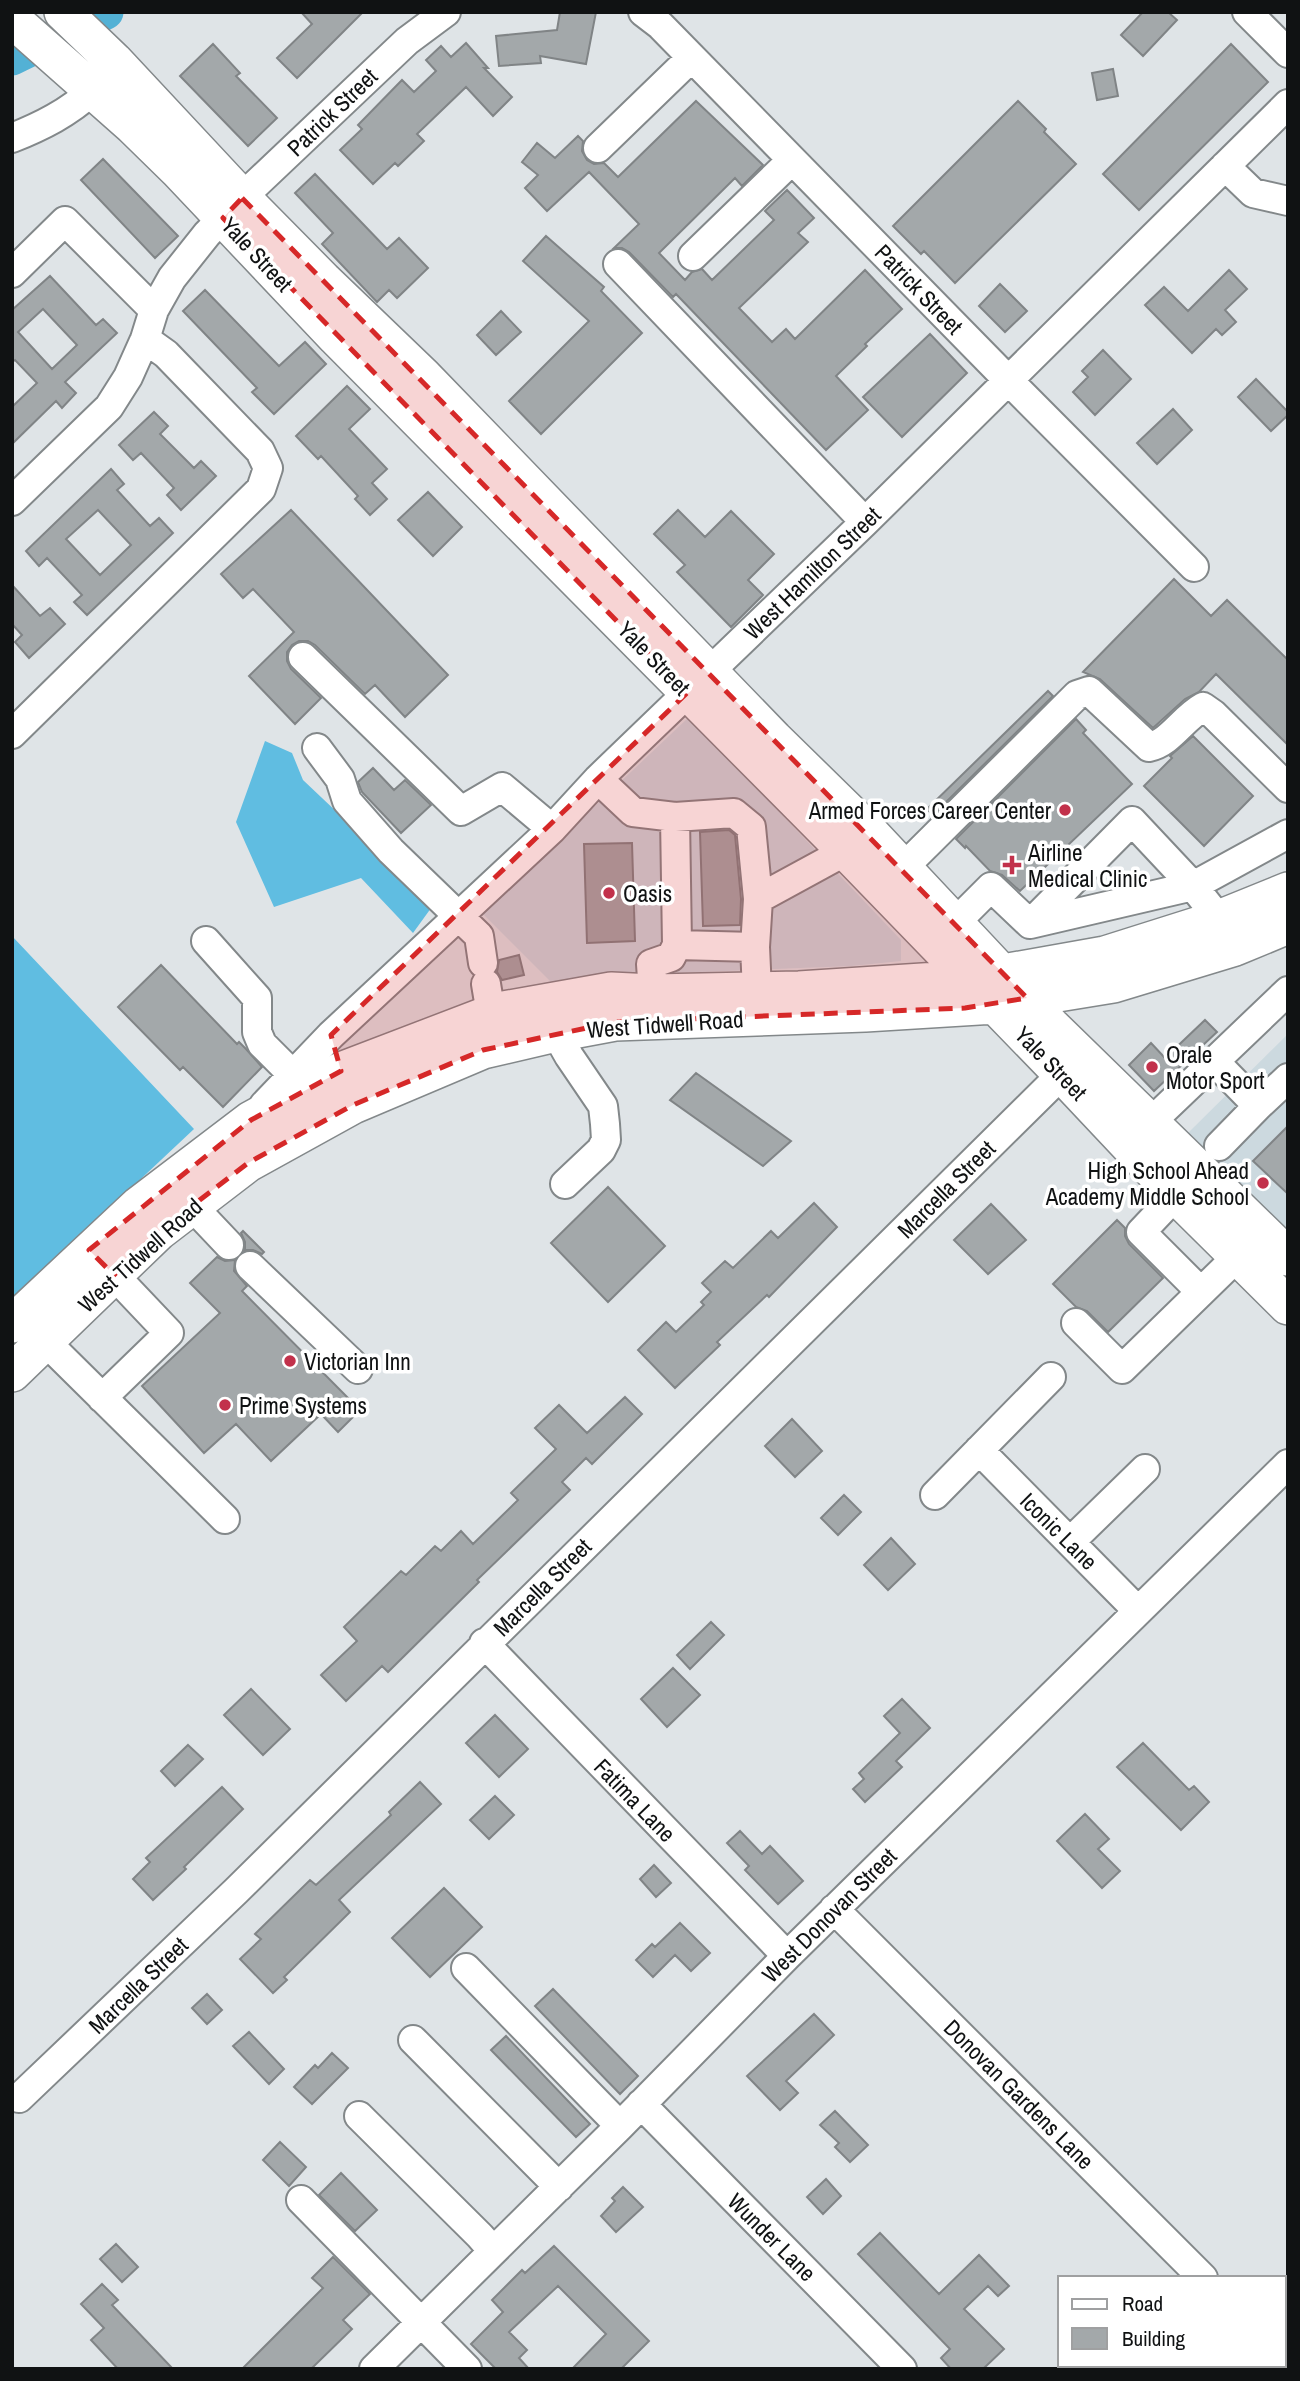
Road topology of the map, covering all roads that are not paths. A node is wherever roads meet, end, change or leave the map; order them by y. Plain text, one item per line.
1 (63, 12) edge
2 (446, 12) edge
3 (643, 12) edge
4 (1247, 12) edge
5 (18, 24) edge
6 (1288, 53) edge
7 (691, 58) junction
8 (92, 91) junction
9 (1288, 104) edge
10 (12, 138) edge
11 (598, 148) dead end
12 (792, 160) junction
13 (1225, 166) junction
14 (1288, 201) edge
15 (233, 208) junction
16 (693, 256) dead end
17 (618, 264) dead end
18 (12, 273) edge
19 (154, 310) junction
20 (145, 339) junction
21 (1008, 380) junction
22 (12, 501) edge
23 (865, 522) junction
24 (1194, 567) dead end
25 (303, 657) dead end
26 (698, 683) junction
27 (12, 734) edge
28 (317, 748) dead end
29 (598, 779) junction
30 (1288, 788) edge
31 (675, 817) junction
32 (552, 829) junction
33 (1288, 834) edge
34 (856, 841) junction
35 (903, 868) junction
36 (1194, 886) junction
37 (1288, 891) edge
38 (758, 900) junction
39 (459, 915) junction
40 (1219, 919) junction
41 (955, 923) junction
42 (1030, 924) junction
43 (1288, 925) edge
44 (206, 941) dead end
45 (677, 945) junction
46 (755, 947) junction
47 (487, 987) junction
48 (999, 989) junction
49 (757, 991) junction
50 (1288, 991) edge
51 (652, 1007) junction
52 (556, 1033) junction
53 (331, 1035) junction
54 (1214, 1062) junction
55 (341, 1071) junction
56 (1062, 1074) junction
57 (293, 1075) junction
58 (1288, 1078) edge
59 (353, 1105) junction
60 (1258, 1106) junction
61 (251, 1119) junction
62 (1151, 1122) junction
63 (1219, 1146) dead end
64 (565, 1184) dead end
65 (1176, 1195) junction
66 (193, 1207) junction
67 (229, 1245) dead end
68 (1238, 1256) junction
69 (1288, 1257) edge
70 (101, 1263) junction
71 (250, 1266) dead end
72 (1201, 1292) junction
73 (1288, 1306) edge
74 (1076, 1322) dead end
75 (12, 1324) edge
76 (45, 1341) junction
77 (358, 1368) dead end
78 (12, 1373) edge
79 (1051, 1377) dead end
80 (102, 1398) junction
81 (979, 1450) junction
82 (1288, 1464) edge
83 (1145, 1469) dead end
84 (935, 1495) dead end
85 (225, 1519) dead end
86 (1070, 1542) junction
87 (1138, 1611) junction
88 (484, 1643) junction
89 (834, 1909) junction
90 (787, 1956) junction
91 (466, 1968) dead end
92 (413, 2040) dead end
93 (19, 2098) dead end
94 (641, 2104) junction
95 (359, 2116) dead end
96 (620, 2126) junction
97 (559, 2187) junction
98 (301, 2200) dead end
99 (493, 2251) junction
100 (1201, 2276) edge
101 (421, 2321) junction
102 (374, 2369) edge
103 (467, 2369) edge
104 (902, 2369) edge

1 - 15 main road, Yale Street
2 - 15 street, Patrick Street
3 - 7 street, Patrick Street
4 - 6 street
5 - 8 main road, Yale Street
7 - 11 street
7 - 12 street, Patrick Street
8 - 10 street
8 - 15 main road, Yale Street
9 - 13 street, West Hamilton Street
12 - 16 street
12 - 21 street, Patrick Street
13 - 14 street
13 - 21 street, West Hamilton Street
15 - 19 street, Patrick Street
15 - 26 main road, Yale Street
17 - 23 street
18 - 19 street
19 - 20 street, Patrick Street
20 - 22 street, Patrick Street
20 - 27 street
21 - 23 street, West Hamilton Street
21 - 24 street, Patrick Street
23 - 26 street, West Hamilton Street
25 - 32 street
26 - 29 street, West Hamilton Street
26 - 34 main road, Yale Street
28 - 39 street
29 - 31 street
29 - 32 street, West Hamilton Street
30 - 35 street
31 - 38 street
31 - 45 street
32 - 39 street, West Hamilton Street
33 - 36 street
34 - 35 main road, Yale Street
34 - 38 street
34 - 48 main road, Yale Street
35 - 41 main road, Yale Street
36 - 40 street
36 - 42 street
36 - 42 street
37 - 40 main road, West Tidwell Road
38 - 46 street
39 - 47 street
39 - 53 street, West Hamilton Street
40 - 48 main road, West Tidwell Road
41 - 42 street
41 - 48 main road, Yale Street
43 - 48 main road, West Tidwell Road
44 - 57 street
45 - 46 street
45 - 51 street
46 - 49 street
47 - 51 main road, West Tidwell Road
47 - 55 main road, West Tidwell Road
48 - 49 main road, West Tidwell Road
48 - 51 main road, West Tidwell Road
48 - 56 main road, Yale Street
48 - 62 main road, Yale Street
49 - 51 main road, West Tidwell Road
50 - 54 street
51 - 52 main road, West Tidwell Road
52 - 59 main road, West Tidwell Road
52 - 64 street
53 - 55 street
53 - 57 street, West Hamilton Street
54 - 60 street
54 - 62 street
55 - 59 main road
55 - 61 main road, West Tidwell Road
56 - 65 main road, Yale Street
56 - 88 street, Marcella Street
57 - 61 street, West Hamilton Street
58 - 60 street
59 - 66 main road, West Tidwell Road
60 - 63 street
61 - 70 main road, West Tidwell Road
62 - 69 main road, Yale Street
65 - 68 main road, Yale Street
65 - 72 street
66 - 67 street
66 - 70 main road, West Tidwell Road
68 - 72 street
68 - 73 main road, Yale Street
70 - 75 main road, West Tidwell Road
70 - 76 main road, West Tidwell Road
70 - 80 street
71 - 77 street
72 - 74 street
76 - 78 main road, West Tidwell Road
76 - 80 street
79 - 81 street
80 - 85 street
81 - 84 street
81 - 86 street, Iconic Lane
82 - 87 street, West Donovan Street
83 - 86 street
86 - 87 street, Iconic Lane
87 - 89 street, West Donovan Street
88 - 90 street, Fatima Lane
88 - 93 street, Marcella Street
89 - 90 street, West Donovan Street
89 - 100 street, Donovan Gardens Lane
90 - 94 street, West Donovan Street
91 - 96 street
92 - 97 street
94 - 96 street, West Donovan Street
94 - 104 street, Wunder Lane
95 - 99 street
96 - 97 street, West Donovan Street
97 - 99 street, West Donovan Street
98 - 101 street
99 - 101 street, West Donovan Street
101 - 102 street, West Donovan Street
101 - 103 street

